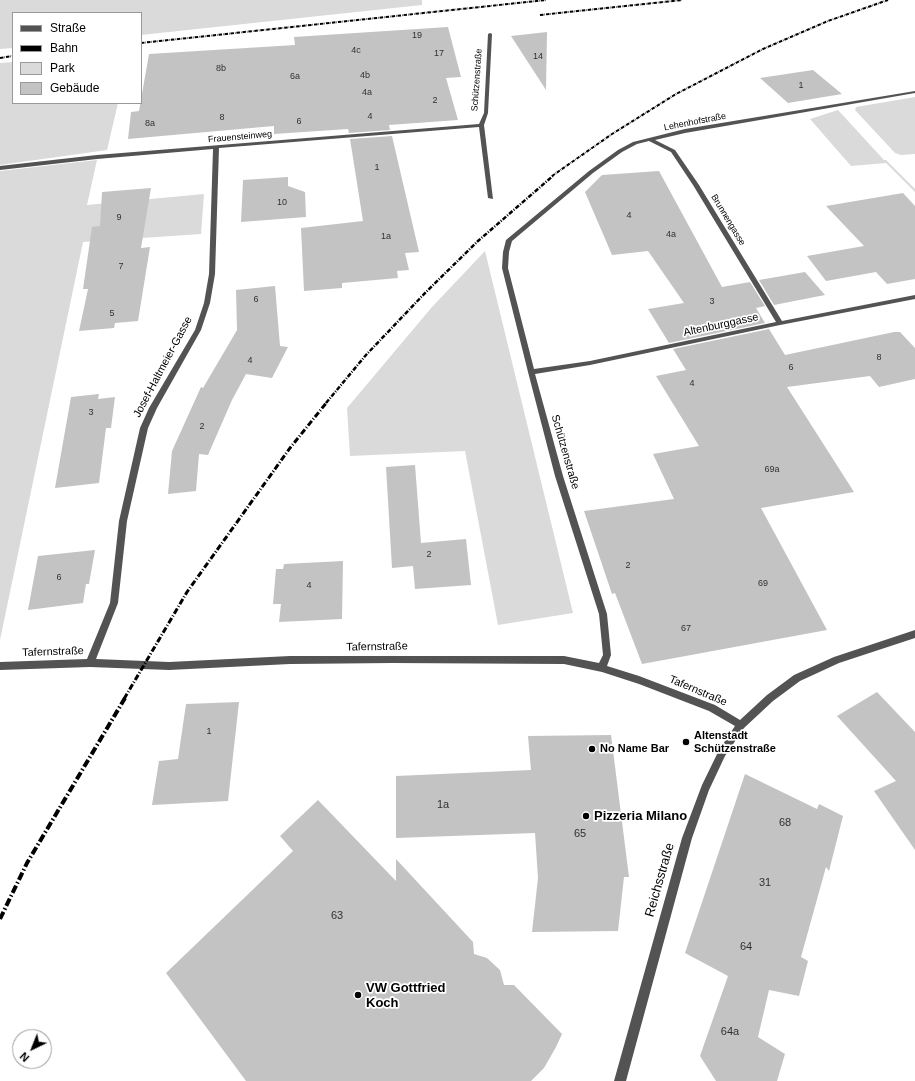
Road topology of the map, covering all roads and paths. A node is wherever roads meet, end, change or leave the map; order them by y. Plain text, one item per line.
1 (490, 34) dead end
2 (915, 92) edge
3 (481, 125) junction
4 (649, 139) junction
5 (216, 147) junction
6 (0, 168) edge
7 (491, 198) dead end
8 (509, 240) joint
9 (915, 297) edge
10 (780, 323) junction
11 (531, 372) junction
12 (915, 634) edge
13 (90, 663) junction
14 (0, 666) edge
15 (602, 668) junction
16 (741, 725) junction
17 (620, 1081) edge

1 - 3 street, Schützenstraße
2 - 4 street, Lehenhofstraße
3 - 5 street, Frauensteinweg
3 - 7 street, Schützenstraße
4 - 8 street, Lehenhofstraße
4 - 10 street, Brunnengasse
5 - 6 street, Frauensteinweg
5 - 13 street, Josef-Haltmeier-Gasse
8 - 11 street, Schützenstraße
9 - 10 street, Altenburggasse
10 - 11 street, Altenburggasse
11 - 15 street, Schützenstraße
12 - 16 street, Reichsstraße
13 - 14 street, Tafernstraße
13 - 15 street, Tafernstraße
15 - 16 street, Tafernstraße
16 - 17 street, Reichsstraße

